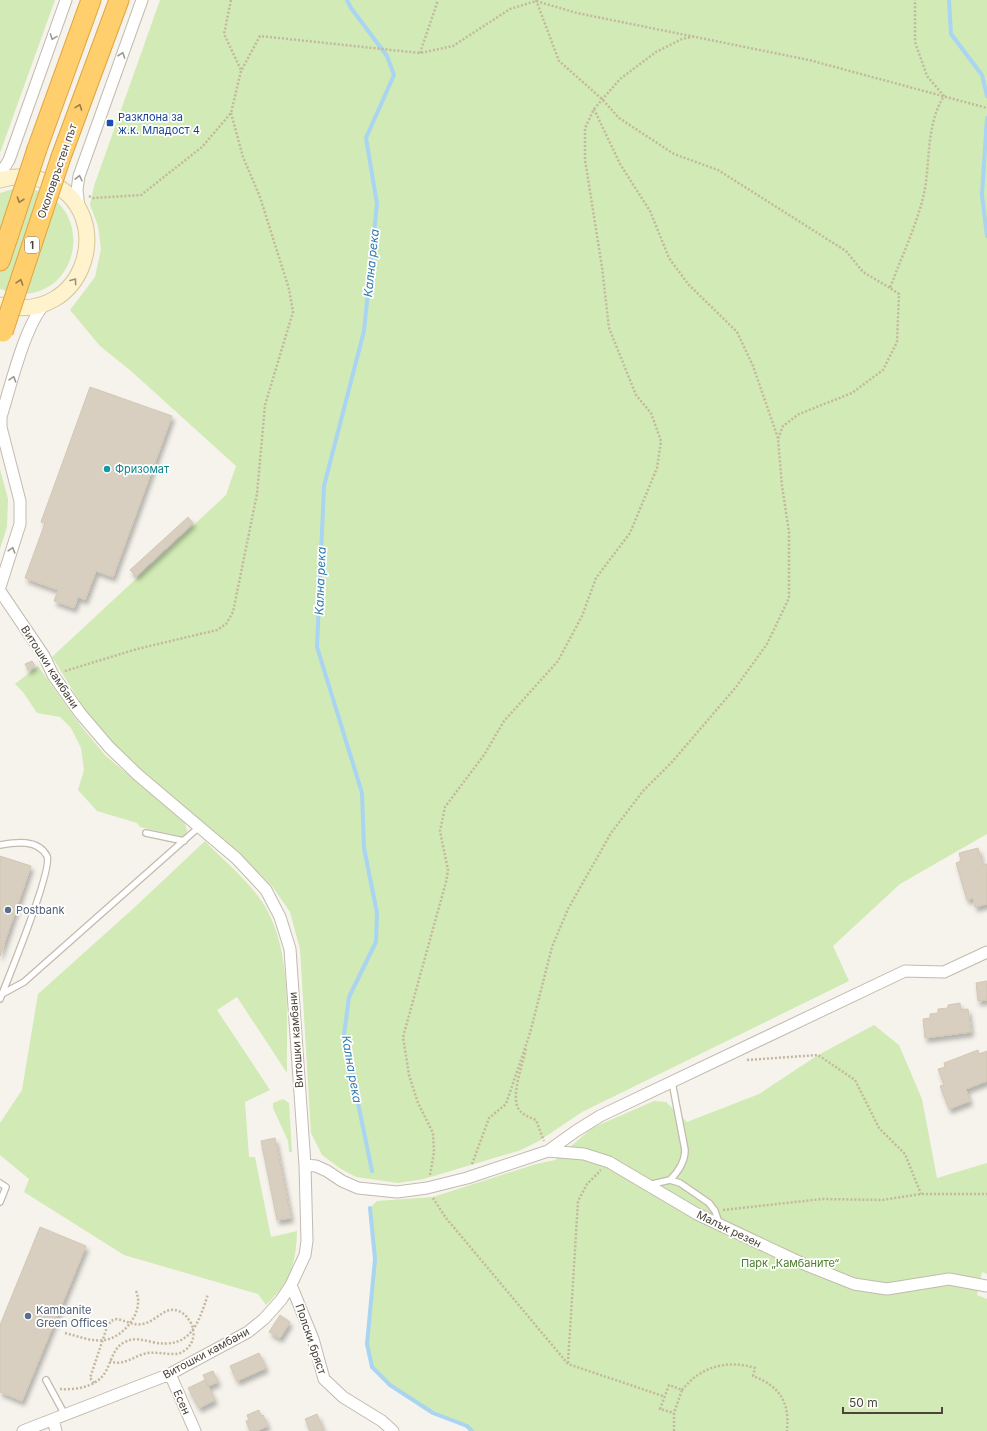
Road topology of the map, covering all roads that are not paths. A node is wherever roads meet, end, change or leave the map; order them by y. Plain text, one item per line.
1 (66, 0) edge
2 (91, 0) edge
3 (119, 0) edge
4 (142, 0) edge
5 (0, 175) edge
6 (0, 180) edge
7 (82, 216) junction
8 (0, 261) edge
9 (44, 304) junction
10 (0, 305) edge
11 (2, 338) edge
12 (1, 418) edge
13 (0, 587) edge
14 (0, 591) edge
15 (199, 827) junction
16 (146, 833) dead end
17 (184, 841) junction
18 (0, 845) edge
19 (987, 952) edge
20 (1, 996) edge
21 (672, 1082) junction
22 (548, 1151) junction
23 (305, 1165) junction
24 (670, 1180) junction
25 (0, 1183) edge
26 (648, 1185) junction
27 (0, 1202) edge
28 (720, 1225) junction
29 (291, 1285) junction
30 (987, 1286) edge
31 (170, 1374) junction
32 (46, 1380) dead end
33 (65, 1416) junction
34 (54, 1426) edge
35 (23, 1431) edge
36 (195, 1431) edge
37 (393, 1431) edge

1 -> 5 street
2 -> 8 highway, 1, bridge
11 -> 3 highway, Околовръстен път / 1, bridge
7 -> 4 street
6 - 7 street
9 -> 7 street
9 - 10 street
12 -> 9 street
13 -> 12 street
14 - 15 street, Витошки камбани
15 - 17 lane
15 - 23 street, Витошки камбани
16 - 17 lane
17 - 20 lane
18 - 20 lane
19 - 21 street
21 - 22 street
21 - 24 lane
22 - 23 street
22 - 26 street, Малък резен
23 - 29 street, Витошки камбани
24 - 26 lane
24 - 28 lane
25 - 27 lane
26 - 28 street, Малък резен
28 - 30 street, Малък резен
29 - 31 street, Витошки камбани
29 - 37 street, Полски бряст
31 - 33 street, Витошки камбани
31 - 36 street, Есен
32 - 33 lane
33 - 34 street, Витошки камбани
34 - 35 street, Витошки камбани

